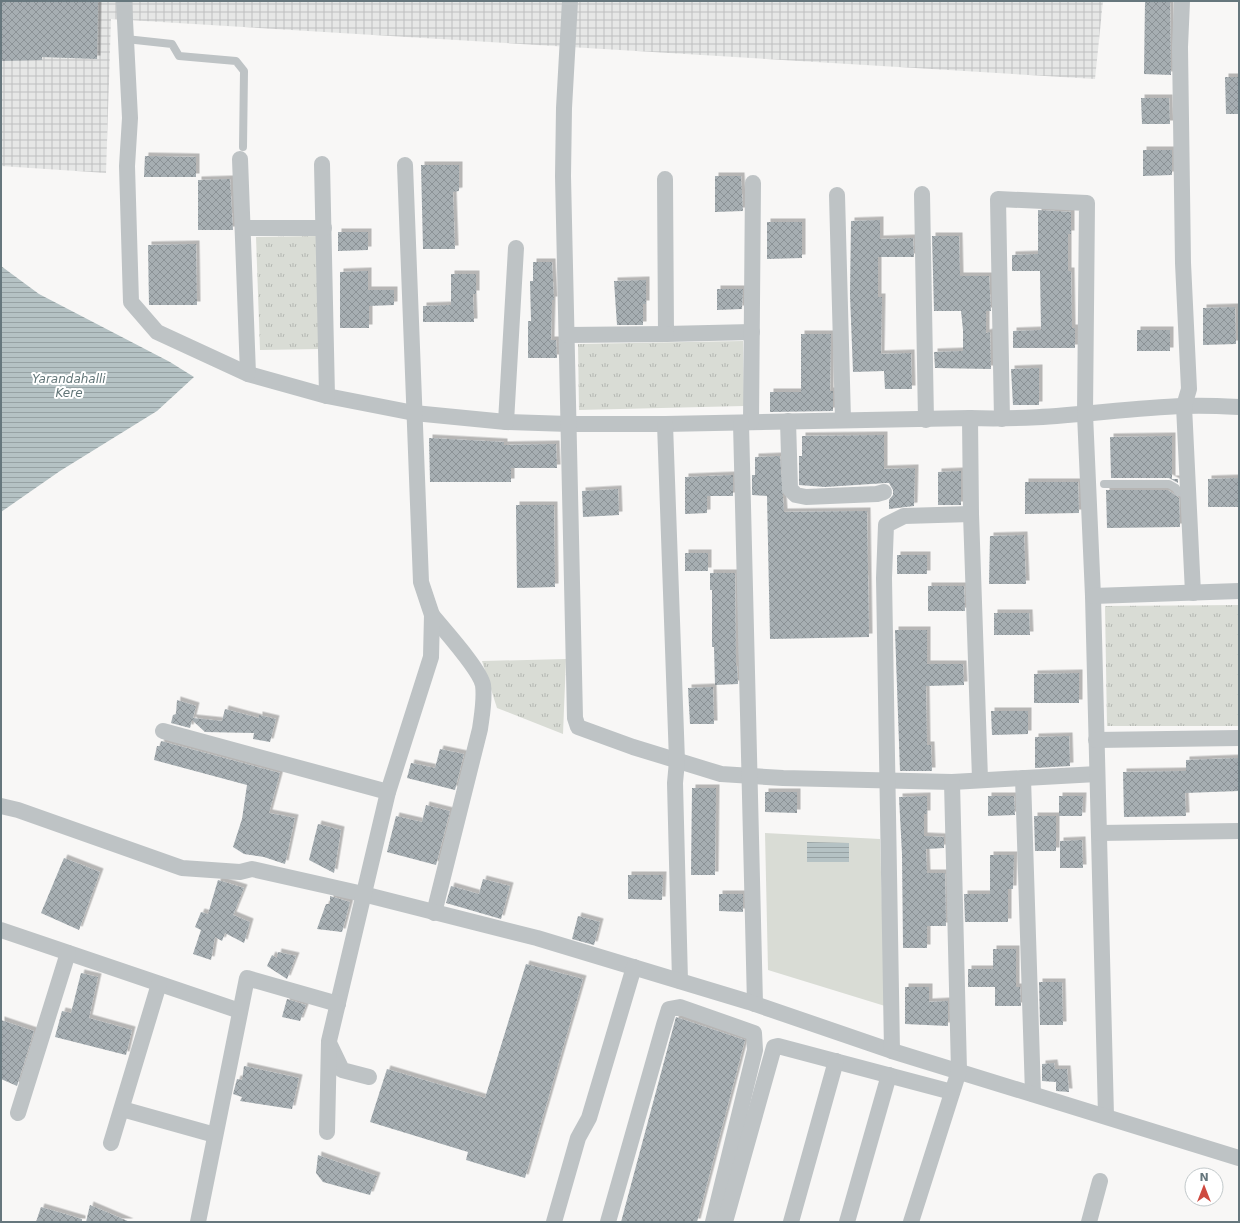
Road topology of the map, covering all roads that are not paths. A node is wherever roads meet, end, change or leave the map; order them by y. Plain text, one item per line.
1 (124, 1) edge
2 (570, 1) edge
3 (1182, 1) edge
4 (126, 39) junction
5 (242, 153) joint
6 (322, 164) dead end
7 (405, 165) dead end
8 (665, 179) dead end
9 (753, 183) dead end
10 (922, 194) dead end
11 (837, 195) dead end
12 (243, 228) junction
13 (324, 228) junction
14 (516, 248) dead end
15 (752, 332) junction
16 (666, 334) junction
17 (567, 336) junction
18 (248, 374) junction
19 (327, 396) junction
20 (1184, 406) junction
21 (1239, 407) edge
22 (414, 413) junction
23 (1085, 414) junction
24 (970, 418) junction
25 (1002, 419) junction
26 (843, 420) junction
27 (926, 420) junction
28 (788, 421) junction
29 (506, 422) junction
30 (746, 422) junction
31 (569, 424) junction
32 (665, 424) junction
33 (1104, 484) dead end
34 (884, 492) dead end
35 (1189, 494) junction
36 (971, 514) junction
37 (1239, 591) edge
38 (1193, 592) junction
39 (1094, 596) junction
40 (432, 615) junction
41 (163, 731) dead end
42 (1239, 738) edge
43 (1096, 740) junction
44 (677, 761) junction
45 (1097, 774) junction
46 (749, 776) junction
47 (1023, 778) junction
48 (980, 779) junction
49 (888, 780) junction
50 (952, 782) junction
51 (388, 792) junction
52 (1, 806) edge
53 (1239, 831) edge
54 (1099, 833) junction
55 (364, 894) junction
56 (434, 912) junction
57 (1, 930) edge
58 (68, 953) junction
59 (634, 967) junction
60 (680, 982) junction
61 (159, 984) junction
62 (701, 987) junction
63 (730, 996) junction
64 (338, 1004) junction
65 (755, 1004) junction
66 (240, 1011) junction
67 (696, 1012) junction
68 (726, 1022) junction
69 (329, 1041) junction
70 (892, 1051) junction
71 (836, 1061) junction
72 (959, 1071) junction
73 (888, 1075) junction
74 (369, 1077) dead end
75 (952, 1092) junction
76 (1033, 1094) junction
77 (122, 1109) junction
78 (18, 1113) dead end
79 (1106, 1116) junction
80 (327, 1132) dead end
81 (215, 1135) junction
82 (111, 1143) dead end
83 (1239, 1158) edge
84 (1100, 1181) dead end
85 (198, 1222) edge
86 (554, 1222) edge
87 (608, 1222) edge
88 (713, 1222) edge
89 (725, 1222) edge
90 (791, 1222) edge
91 (848, 1222) edge
92 (911, 1222) edge
93 (1089, 1222) edge

1 - 4 street
2 - 17 street
3 - 20 street
4 - 5 lane
4 - 18 street
5 - 12 street
6 - 13 street
7 - 22 street
8 - 16 street
9 - 15 street
10 - 27 street
11 - 26 street
12 - 13 street
12 - 18 street
13 - 19 street
14 - 29 street
15 - 16 street
15 - 30 street
16 - 17 street
17 - 31 street
18 - 19 street
19 - 22 street
20 - 21 street
20 - 23 street
20 - 35 street
22 - 29 street
22 - 40 street
23 - 25 street
23 - 25 street
23 - 39 street
24 - 25 street
24 - 27 street
24 - 36 street
26 - 27 street
26 - 28 street
28 - 30 street
28 - 34 street
29 - 31 street
30 - 32 street
30 - 46 street
31 - 32 street
31 - 44 street
32 - 44 street
33 - 35 lane
35 - 38 street
36 - 48 street
36 - 49 street
37 - 38 street
38 - 39 street
39 - 43 street
40 - 51 street
40 - 56 street
41 - 51 street
42 - 43 street
43 - 45 street
44 - 46 street
44 - 60 street
45 - 47 street
45 - 54 street
46 - 49 street
46 - 65 street
47 - 48 street
47 - 76 street
48 - 50 street
49 - 50 street
49 - 70 street
50 - 72 street
51 - 55 street
52 - 55 street
53 - 54 street
54 - 79 street
55 - 56 street
55 - 64 street
56 - 59 street
57 - 58 street
58 - 61 street
58 - 78 street
59 - 60 street
59 - 86 street
60 - 62 street
61 - 66 street
61 - 77 street
62 - 63 street
62 - 67 street
63 - 65 street
63 - 68 street
64 - 66 street
64 - 69 street
65 - 70 street
66 - 81 street
67 - 68 street
67 - 87 street
68 - 88 street
69 - 74 street
69 - 80 street
70 - 72 street
71 - 73 street
71 - 89 street
71 - 90 street
72 - 75 street
72 - 76 street
73 - 75 street
73 - 91 street
75 - 92 street
76 - 79 street
77 - 81 street
77 - 82 street
79 - 83 street
81 - 85 street
84 - 93 street

